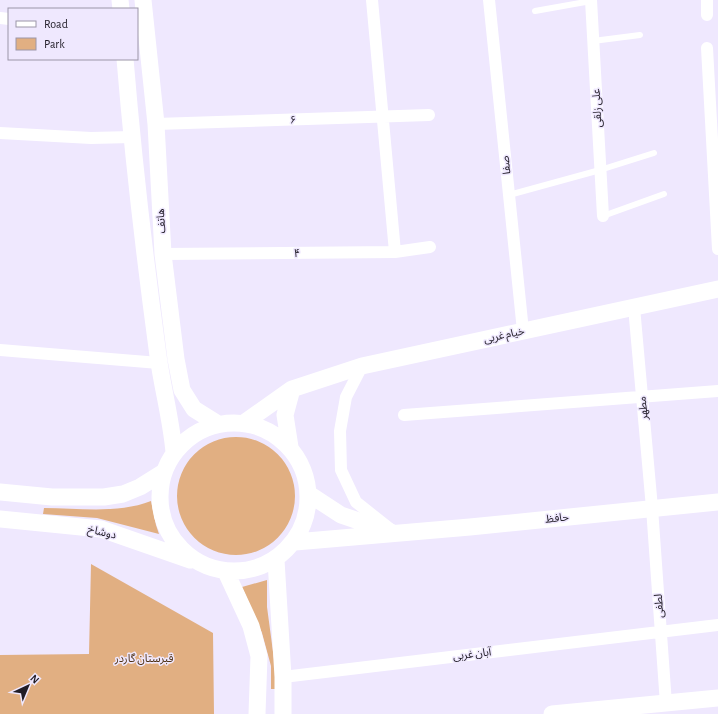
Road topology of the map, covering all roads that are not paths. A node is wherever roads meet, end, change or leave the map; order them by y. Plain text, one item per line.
1 (143, 0) edge
2 (372, 0) edge
3 (489, 0) edge
4 (707, 0) edge
5 (591, 1) edge
6 (535, 11) dead end
7 (707, 15) dead end
8 (640, 34) dead end
9 (593, 41) junction
10 (707, 48) dead end
11 (125, 60) edge
12 (429, 115) dead end
13 (383, 117) junction
14 (156, 124) junction
15 (0, 133) edge
16 (132, 136) junction
17 (654, 153) dead end
18 (600, 170) junction
19 (664, 194) dead end
20 (509, 195) junction
21 (603, 216) joint
22 (430, 247) dead end
23 (718, 250) edge
24 (395, 252) junction
25 (163, 254) junction
26 (144, 256) junction
27 (718, 289) edge
28 (634, 307) junction
29 (524, 331) junction
30 (0, 350) edge
31 (159, 363) junction
32 (362, 366) junction
33 (182, 390) junction
34 (292, 390) junction
35 (718, 391) edge
36 (164, 394) junction
37 (642, 397) junction
38 (404, 415) dead end
39 (244, 423) junction
40 (218, 424) junction
41 (290, 446) junction
42 (174, 452) junction
43 (164, 472) junction
44 (0, 492) edge
45 (309, 494) junction
46 (718, 502) edge
47 (652, 508) junction
48 (0, 519) edge
49 (397, 534) junction
50 (295, 542) junction
51 (276, 560) junction
52 (201, 564) junction
53 (226, 572) junction
54 (718, 625) edge
55 (660, 630) junction
56 (283, 677) junction
57 (718, 698) edge
58 (666, 704) junction
59 (257, 714) edge
60 (283, 714) edge
61 (552, 714) edge

1 - 14 street, هاتف
2 - 13 street
3 - 20 street, صفا
4 - 7 street
5 - 6 lane
5 - 9 street, علی زلقی
8 - 9 lane
9 - 18 street, علی زلقی
10 - 23 street
11 - 16 street, هاتف
12 - 13 street, ۶
13 - 14 street, ۶
13 - 24 street
14 - 25 street, هاتف
15 - 16 street
16 - 26 street, هاتف
17 - 18 lane
18 - 20 lane
18 - 21 street, علی زلقی
19 - 21 lane
20 - 29 street, صفا
22 - 24 street, ۴
24 - 25 street, ۴
25 - 26 street
25 - 33 street, هاتف
26 - 31 street, هاتف
27 - 28 street, خیام غربی
28 - 29 street, خیام غربی
28 - 37 street, مطهر
29 - 32 street, خیام غربی
30 - 31 street
31 - 36 street, هاتف
32 - 34 street, خیام غربی
32 - 49 street
33 - 36 street
33 - 40 street, هاتف
34 - 39 street, خیام غربی
34 - 41 street
35 - 37 street
36 - 42 street, هاتف
37 - 38 street
37 - 47 street, مطهر
39 - 40 street
39 - 41 street
40 - 42 street
41 - 45 street
42 - 43 street
43 - 44 street
43 - 52 street
45 - 49 street
45 - 50 street
46 - 47 street, حافظ
47 - 49 street, حافظ
47 - 55 street, لطفی
48 - 52 street, دوشاخ
49 - 50 street, حافظ
50 - 51 street
51 - 53 street
51 - 56 street
52 - 53 street, دوشاخ
53 - 59 street
54 - 55 street, آبان غربی
55 - 56 street, آبان غربی
55 - 58 street, لطفی
56 - 60 street
57 - 58 street
58 - 61 street

